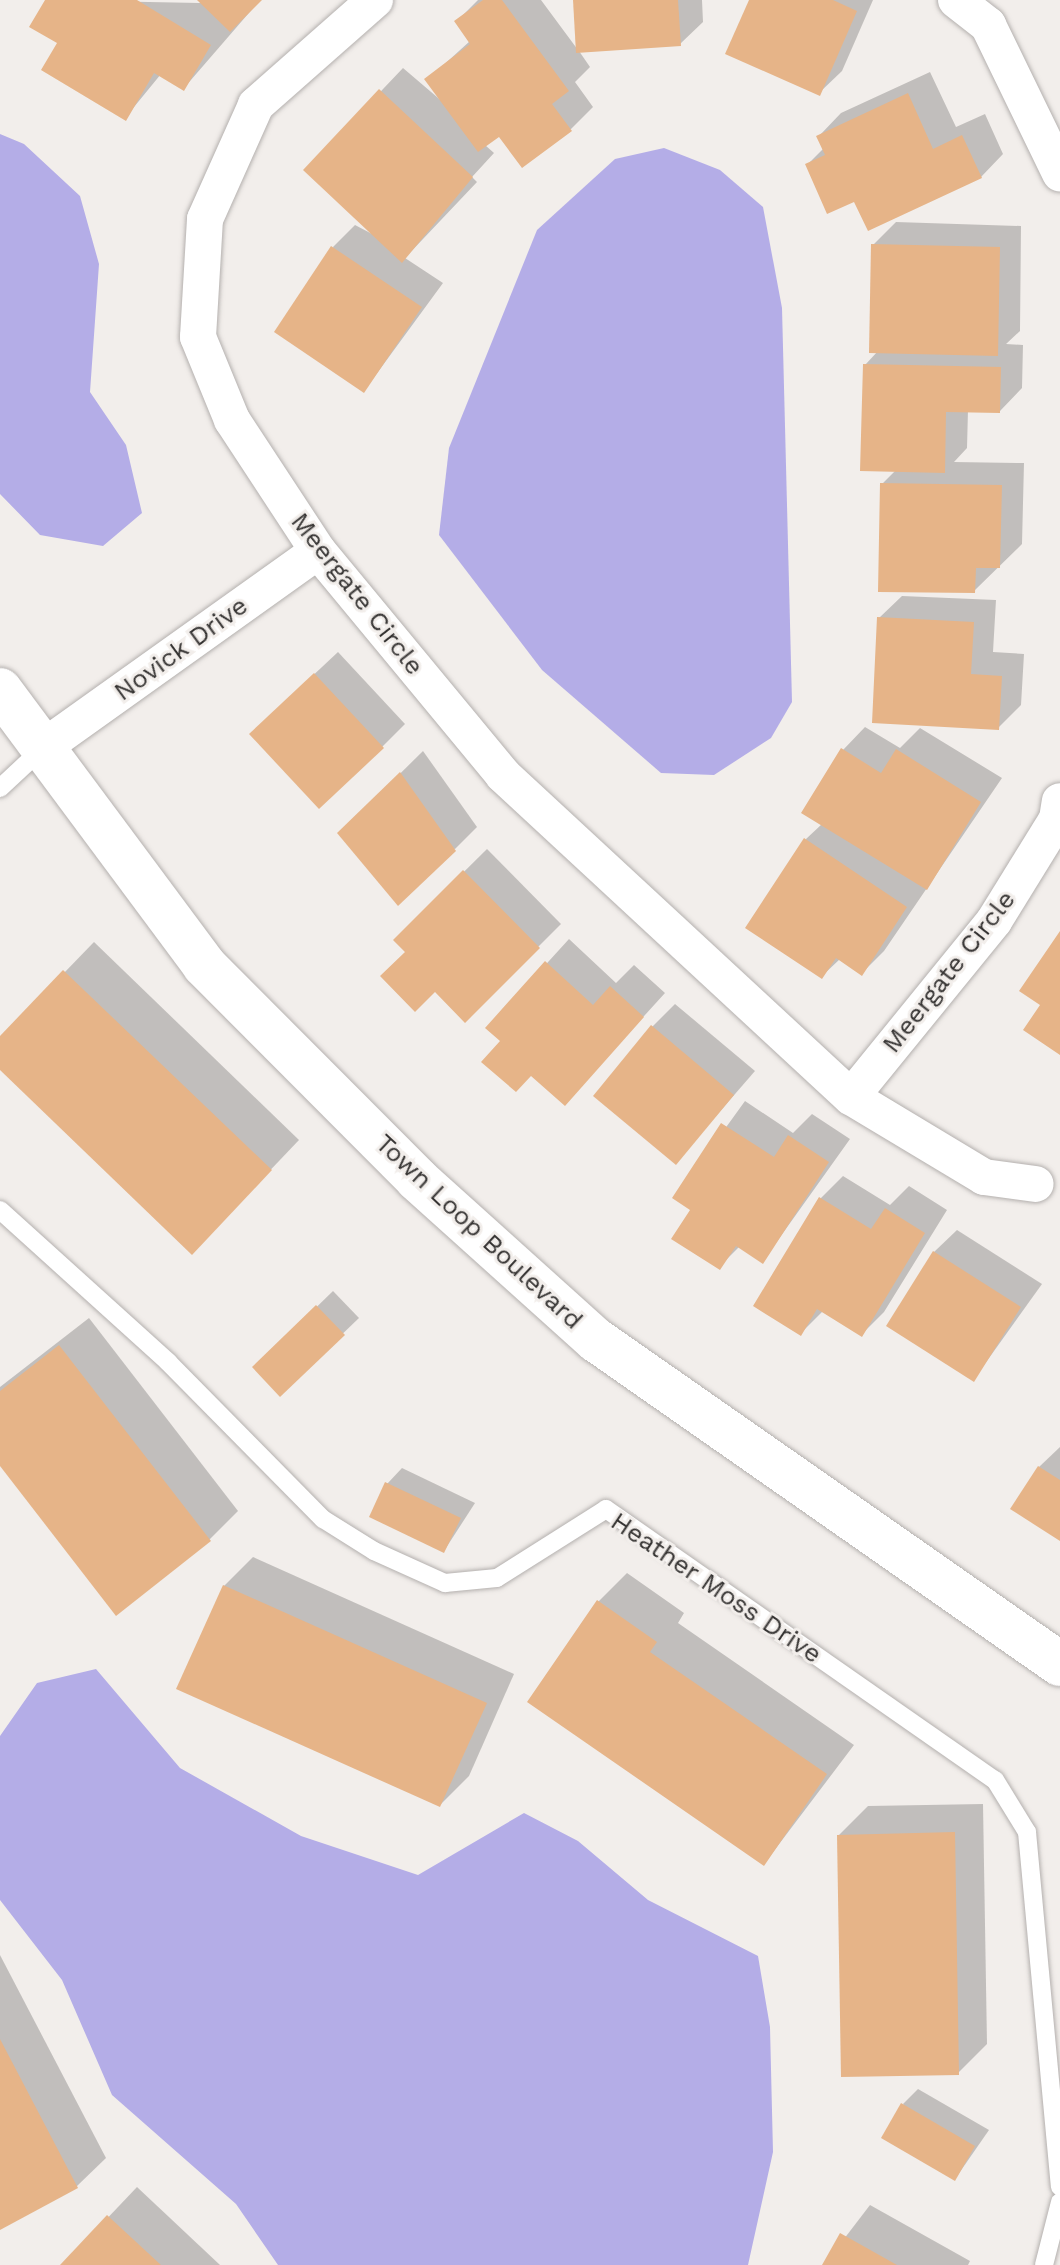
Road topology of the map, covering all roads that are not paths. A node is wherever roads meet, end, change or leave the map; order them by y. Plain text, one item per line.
1 (375, 0) edge
2 (956, 0) edge
3 (1060, 173) edge
4 (318, 551) junction
5 (0, 690) edge
6 (45, 746) junction
7 (0, 788) edge
8 (1060, 801) edge
9 (851, 1097) junction
10 (1036, 1184) dead end
11 (0, 1210) edge
12 (1060, 1664) edge
13 (1060, 2186) edge
14 (1060, 2202) edge
15 (1044, 2265) edge

1 - 4 street, Meergate Circle
2 - 3 street
4 - 6 street, Novick Drive
4 - 9 street, Meergate Circle
5 - 6 street, Town Loop Boulevard
6 - 7 lane
6 - 12 street, Town Loop Boulevard
8 - 9 street, Meergate Circle
9 - 10 street, Meergate Circle
11 - 13 lane, Heather Moss Drive
14 - 15 lane

